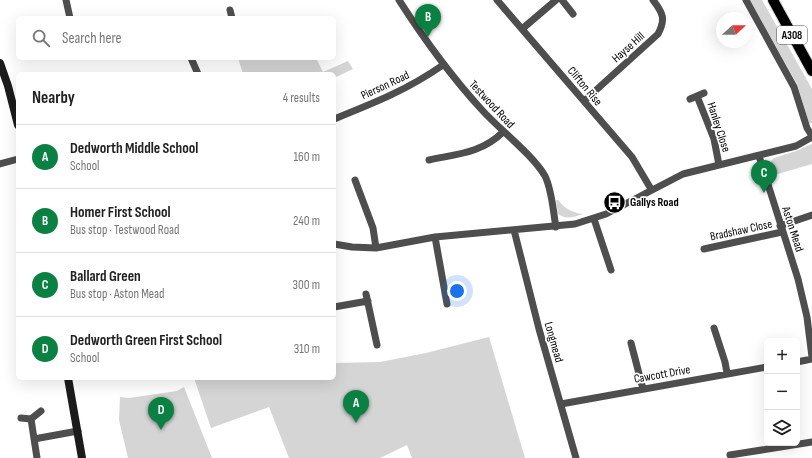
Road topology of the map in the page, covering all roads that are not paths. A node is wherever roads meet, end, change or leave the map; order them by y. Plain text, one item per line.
1 (66, 0) edge
2 (398, 0) edge
3 (497, 0) edge
4 (556, 0) edge
5 (562, 0) edge
6 (653, 0) edge
7 (746, 0) edge
8 (773, 0) edge
9 (230, 10) dead end
10 (573, 14) dead end
11 (70, 16) edge
12 (232, 16) edge
13 (522, 29) junction
14 (192, 60) edge
15 (0, 63) edge
16 (443, 65) junction
17 (812, 71) edge
18 (197, 72) edge
19 (690, 99) dead end
20 (584, 101) junction
21 (16, 117) edge
22 (336, 118) edge
23 (503, 132) junction
24 (812, 137) edge
25 (759, 156) junction
26 (16, 160) edge
27 (430, 160) dead end
28 (0, 164) edge
29 (719, 165) junction
30 (355, 180) dead end
31 (651, 189) junction
32 (812, 215) edge
33 (594, 219) junction
34 (556, 227) junction
35 (781, 229) junction
36 (514, 230) junction
37 (435, 237) junction
38 (336, 244) edge
39 (376, 248) junction
40 (704, 249) dead end
41 (611, 270) dead end
42 (366, 294) dead end
43 (368, 302) junction
44 (447, 304) dead end
45 (336, 307) edge
46 (714, 328) dead end
47 (631, 343) dead end
48 (377, 345) dead end
49 (812, 358) edge
50 (800, 361) edge
51 (764, 367) edge
52 (726, 373) junction
53 (68, 380) edge
54 (644, 389) junction
55 (561, 404) junction
56 (41, 411) dead end
57 (21, 418) dead end
58 (31, 419) junction
59 (78, 431) junction
60 (34, 439) junction
61 (812, 442) edge
62 (730, 455) edge
63 (37, 458) edge
64 (82, 458) edge
65 (576, 458) edge

1 - 11 street
2 - 16 street, Testwood Road
3 - 13 street, Clifton Rise
4 - 13 street
5 - 10 street
6 - 20 street, Hayse Hill
7 - 24 street
8 - 17 main road, A308
9 - 12 street
13 - 20 street, Clifton Rise
14 - 18 street
15 - 21 main road
16 - 22 street, Pierson Road
16 - 23 street, Testwood Road
19 - 29 street, Hanley Close
20 - 31 street, Clifton Rise
23 - 27 street
23 - 34 street, Testwood Road
24 - 25 street
25 - 29 street
25 - 35 street, Aston Mead
26 - 28 street
29 - 31 street
30 - 39 street
31 - 33 street
32 - 35 street, Bradshaw Close
33 - 34 street
33 - 41 street
34 - 36 street
35 - 40 street, Bradshaw Close
35 - 49 street, Aston Mead
36 - 37 street
36 - 55 street, Longmead
37 - 39 street
37 - 44 street
38 - 39 street
42 - 43 street
43 - 45 street
43 - 48 street
46 - 52 street
47 - 54 street
49 - 50 street
51 - 52 street, Cawcott Drive
52 - 54 street, Cawcott Drive
53 - 59 main road
54 - 55 street, Cawcott Drive
55 - 65 street, Longmead
56 - 58 street
57 - 58 street
58 - 60 street
59 - 60 street
59 - 64 main road
60 - 63 street
61 - 62 street

